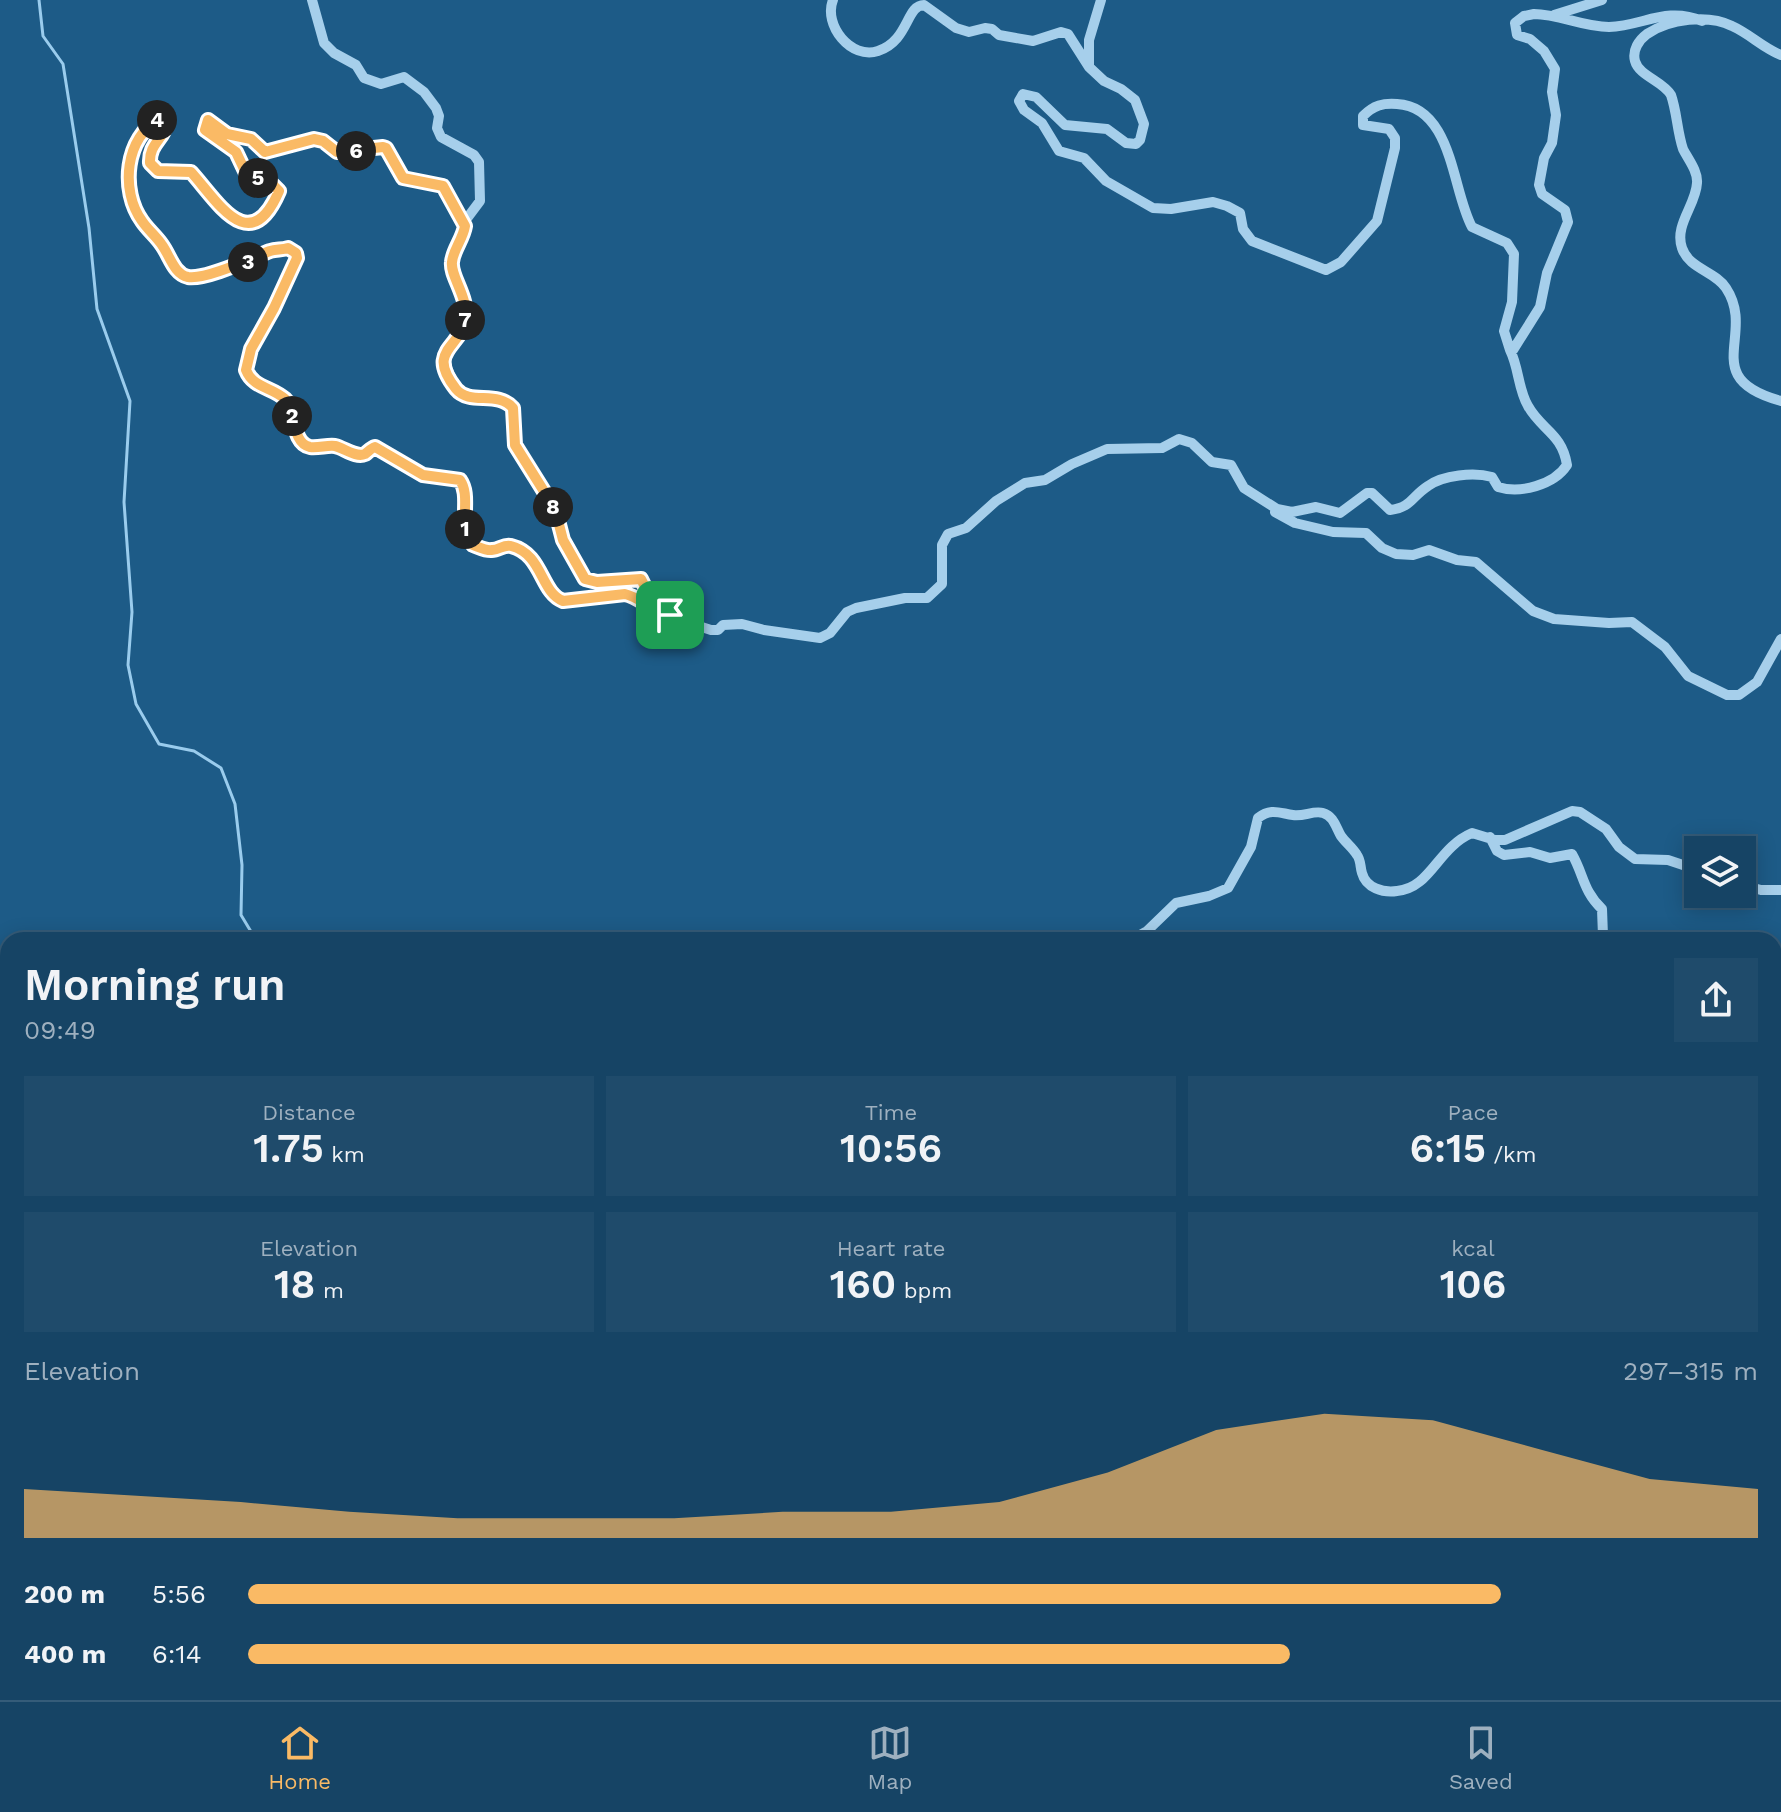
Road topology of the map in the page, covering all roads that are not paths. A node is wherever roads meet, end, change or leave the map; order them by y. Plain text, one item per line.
1 (312, 0) edge
2 (833, 0) edge
3 (1101, 0) edge
4 (1602, 0) edge
5 (1553, 15) junction
6 (1702, 21) junction
7 (1781, 55) edge
8 (1089, 67) junction
9 (465, 226) junction
10 (1510, 350) junction
11 (1781, 401) edge
12 (1269, 504) junction
13 (670, 615) junction
14 (1781, 639) edge
15 (1490, 837) junction
16 (1684, 865) edge
17 (1756, 889) edge
18 (1781, 890) edge
19 (1145, 932) edge
20 (1603, 932) edge

1 - 9 street
2 - 8 street
3 - 8 street
4 - 5 street
5 - 6 street
5 - 10 street
6 - 7 street
6 - 11 street
8 - 10 street
9 - 13 street
9 - 13 street
10 - 12 street
12 - 13 street
12 - 14 street
15 - 16 street
15 - 19 street
15 - 20 street
17 - 18 street

